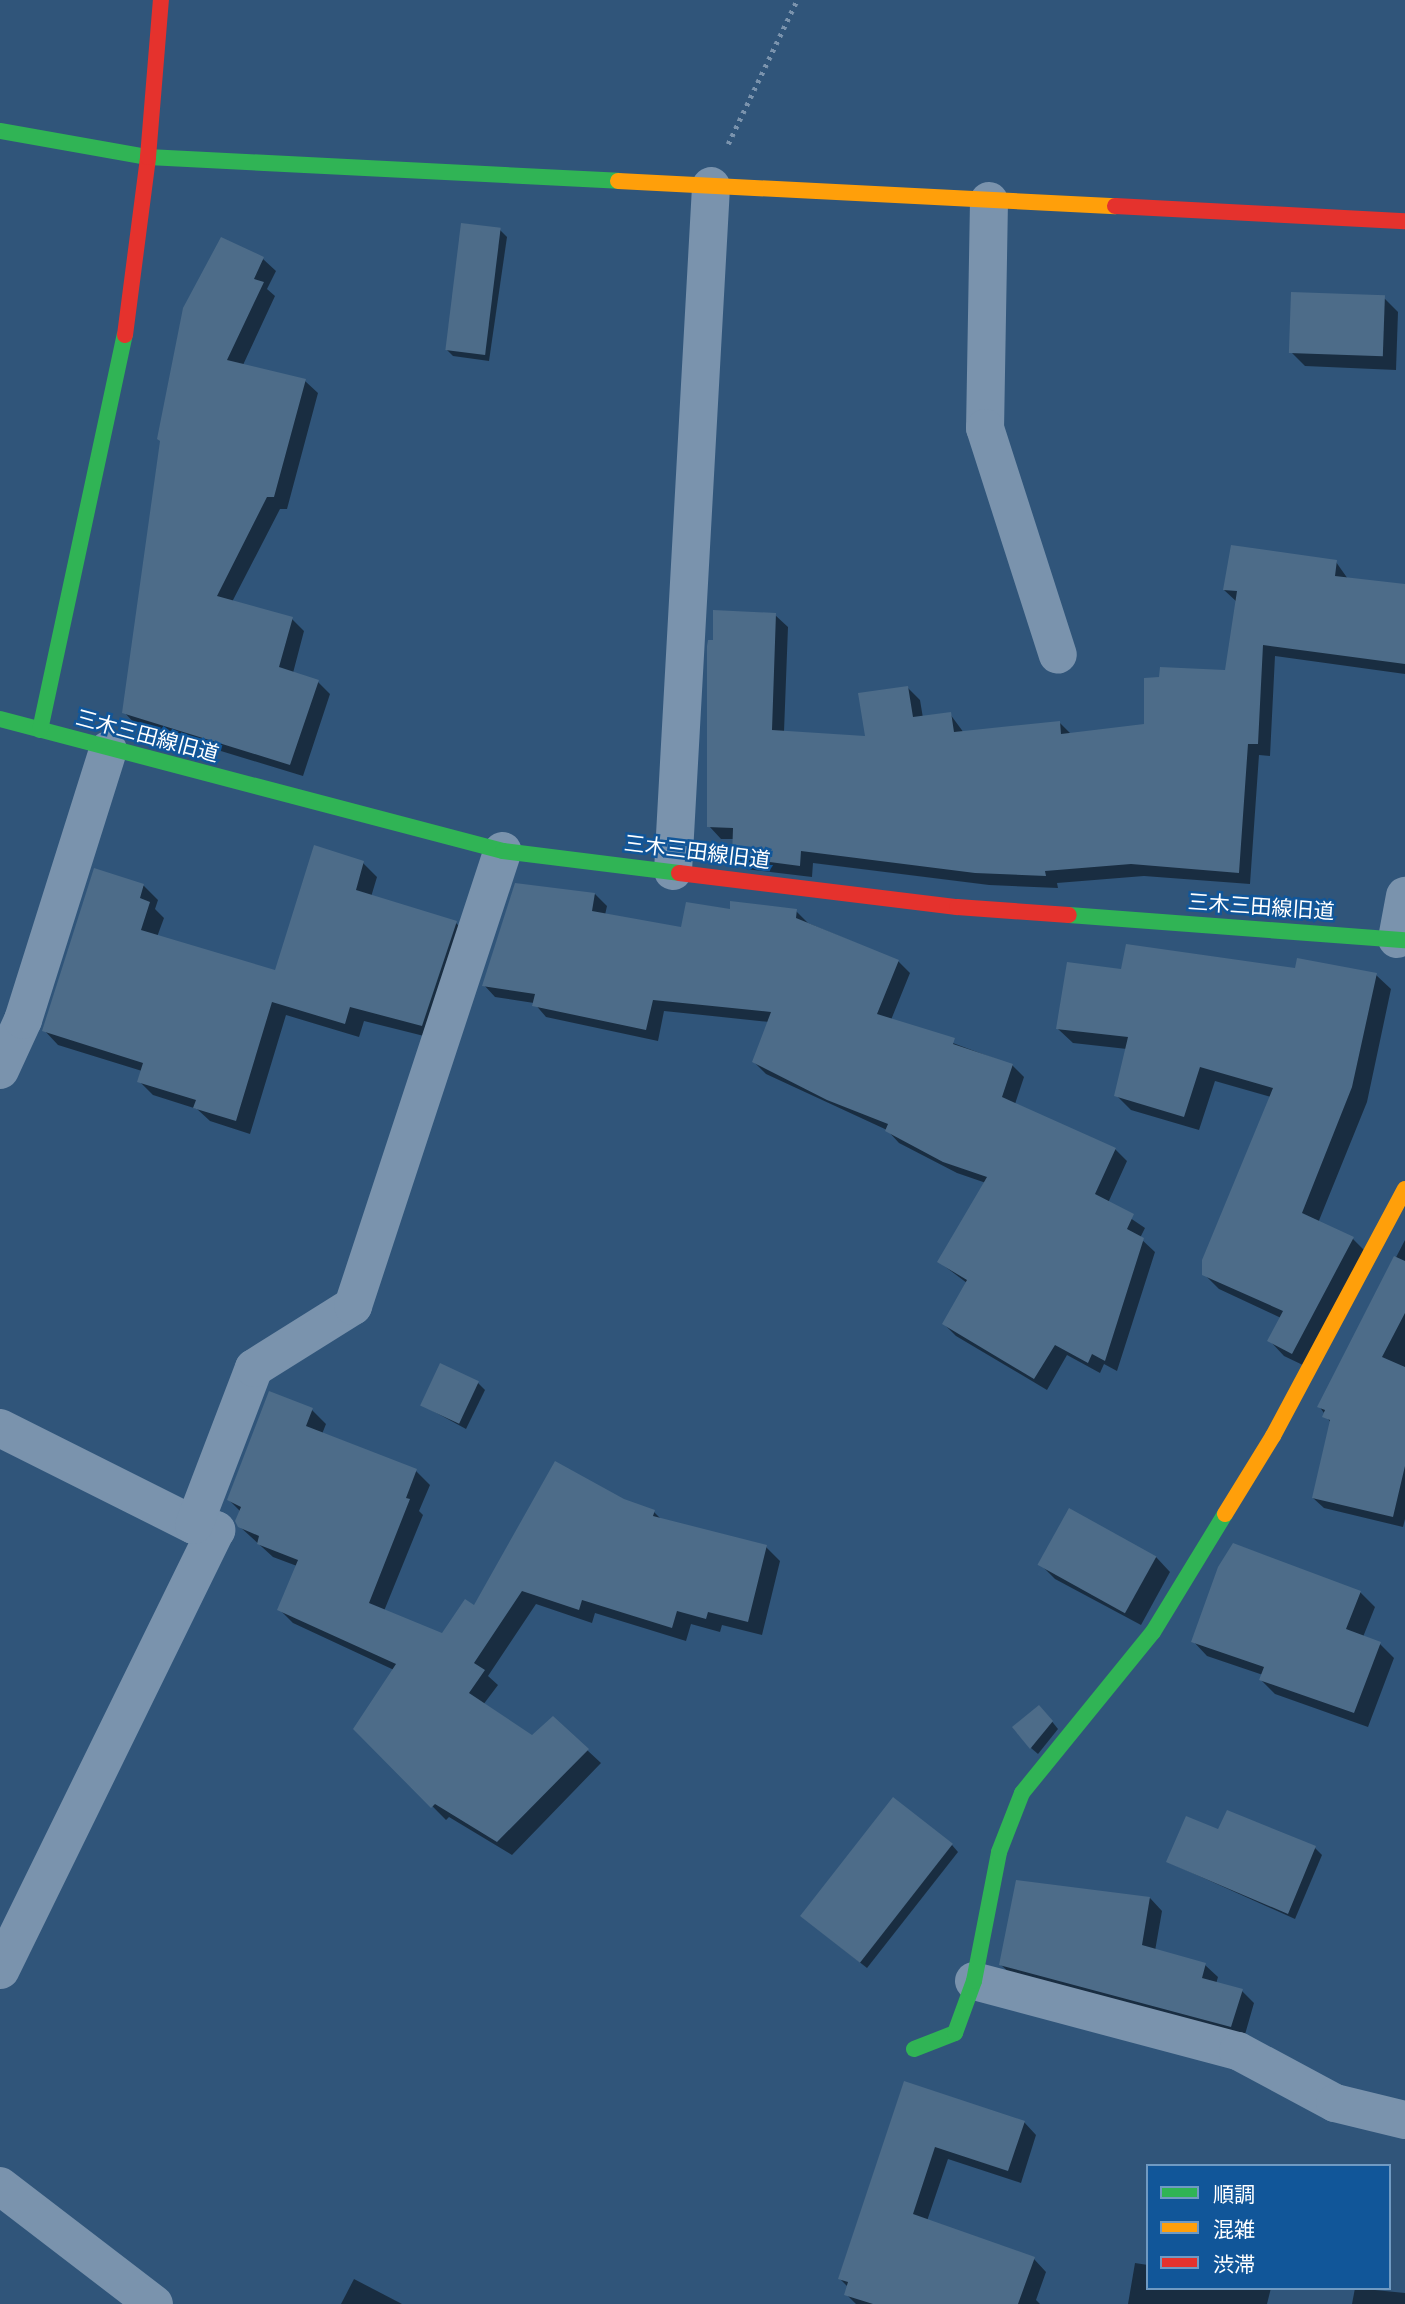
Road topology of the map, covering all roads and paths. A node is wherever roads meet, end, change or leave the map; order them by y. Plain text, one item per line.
1 (161, 0) edge
2 (797, 0) edge
3 (0, 131) edge
4 (148, 157) junction
5 (711, 186) junction
6 (989, 201) junction
7 (1405, 221) edge
8 (1058, 655) dead end
9 (0, 719) edge
10 (40, 730) junction
11 (108, 750) junction
12 (503, 851) junction
13 (673, 871) junction
14 (1405, 896) edge
15 (1401, 939) edge
16 (0, 1070) edge
17 (1405, 1189) edge
18 (0, 1428) edge
19 (194, 1525) junction
20 (0, 1970) edge
21 (974, 1981) junction
22 (914, 2049) dead end
23 (1405, 2120) edge
24 (0, 2186) edge
25 (154, 2304) edge

1 - 4 street
2 - 5 path
3 - 4 street
4 - 5 street
4 - 10 street
5 - 6 street
5 - 13 street
6 - 7 street
6 - 8 street
9 - 10 street, 三木三田線旧道
10 - 11 street, 三木三田線旧道
11 - 12 street, 三木三田線旧道
11 - 16 street
12 - 13 street, 三木三田線旧道
12 - 19 street
13 - 15 street, 三木三田線旧道
14 - 15 street
17 - 21 street
18 - 19 street
19 - 20 street
21 - 22 street
21 - 23 street
24 - 25 street

